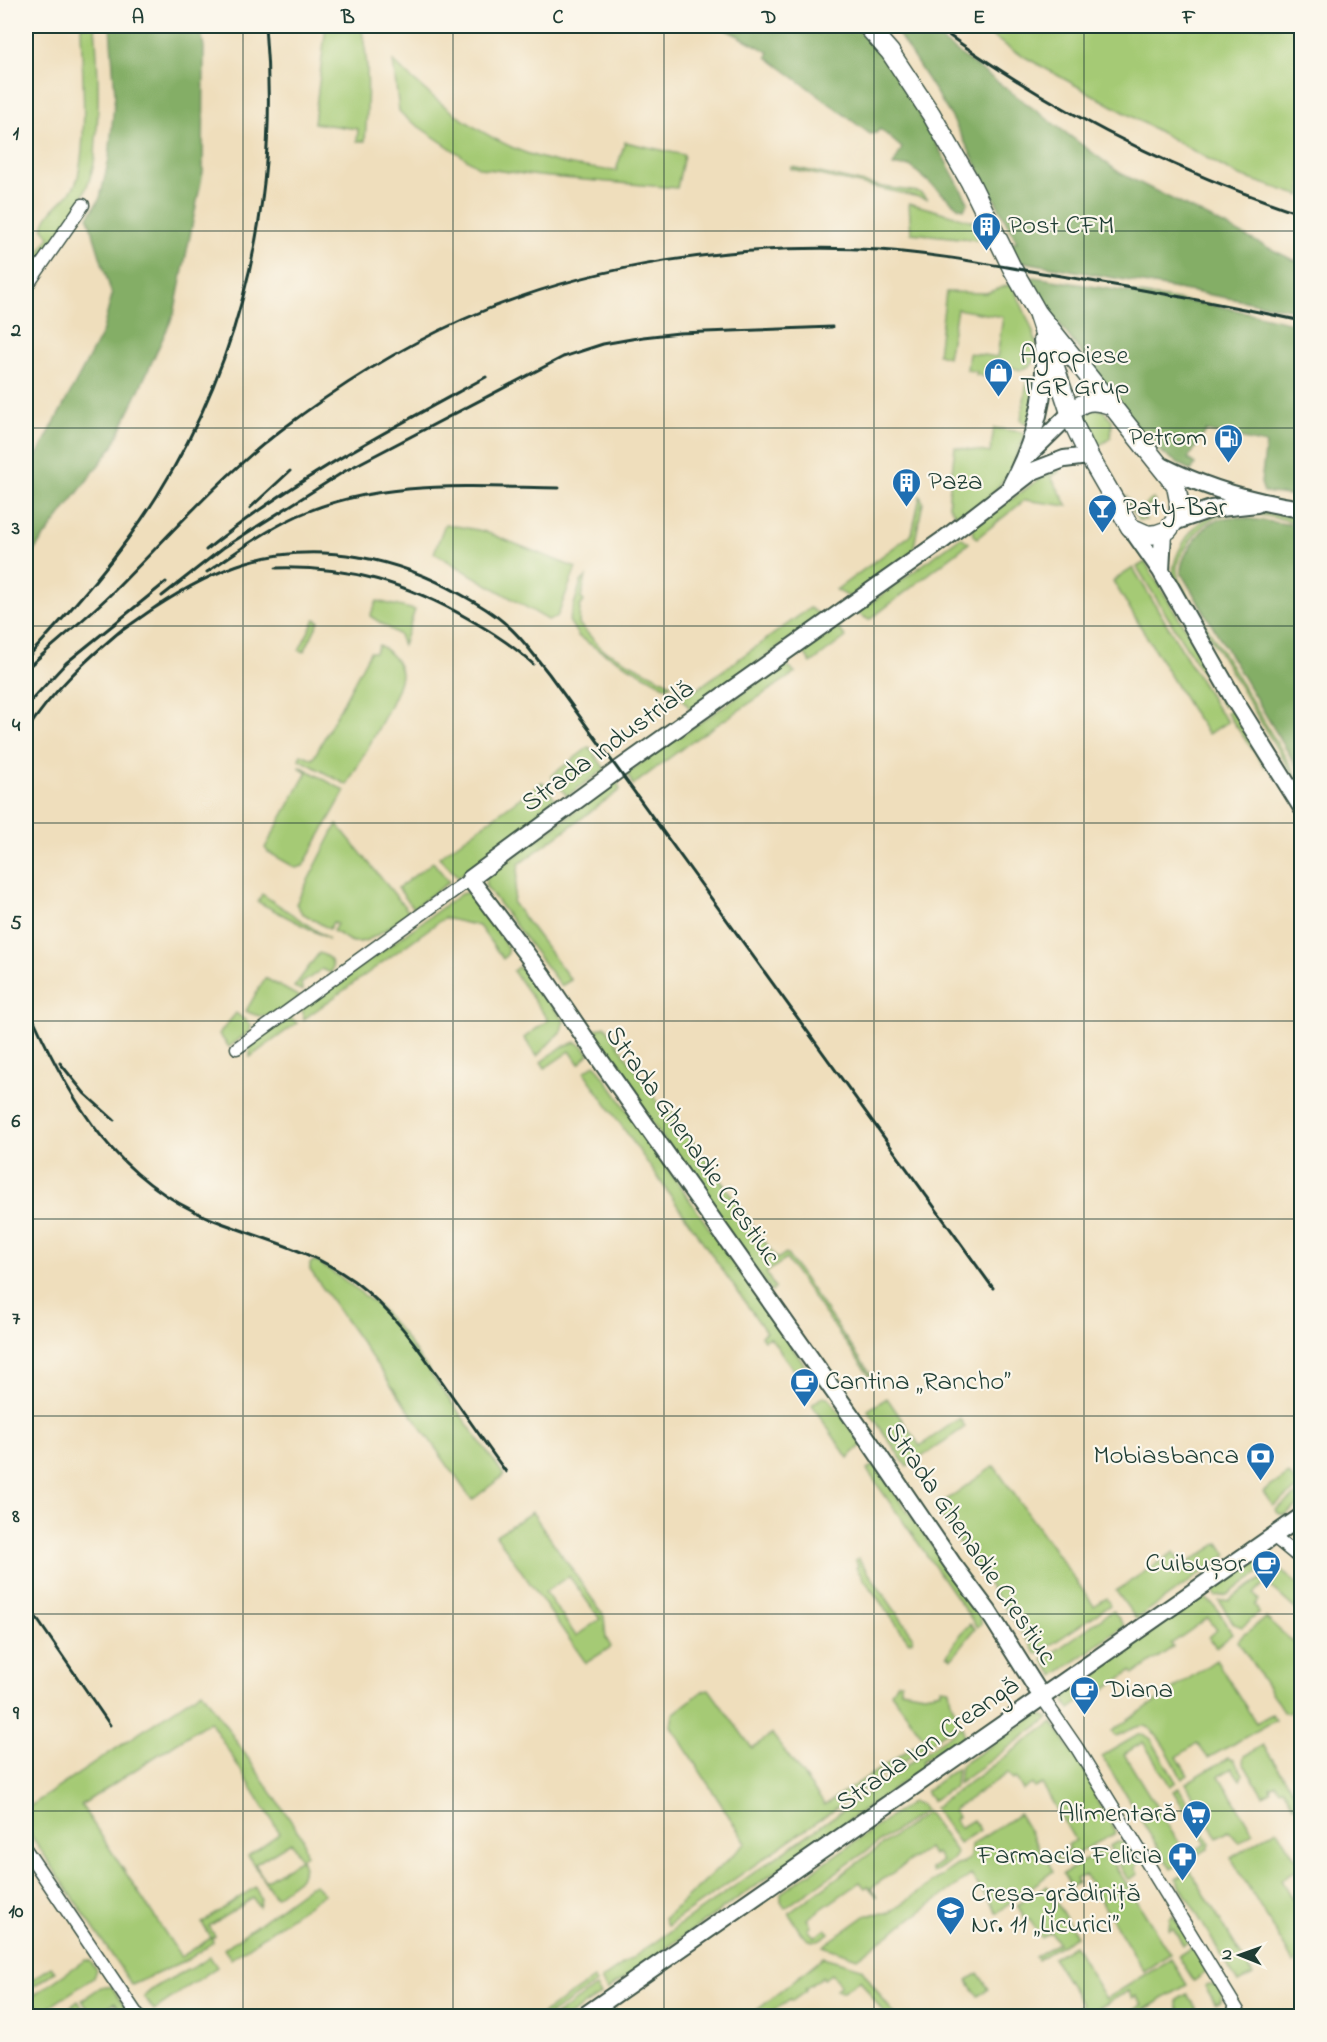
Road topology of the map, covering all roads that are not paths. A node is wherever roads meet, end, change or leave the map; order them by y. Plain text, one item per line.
1 (867, 26) edge
2 (83, 205) dead end
3 (26, 287) edge
4 (1037, 312) junction
5 (1110, 405) junction
6 (1070, 414) junction
7 (1089, 456) junction
8 (1025, 459) junction
9 (1157, 463) junction
10 (1009, 488) junction
11 (1269, 504) junction
12 (1302, 509) edge
13 (1130, 527) junction
14 (1169, 527) junction
15 (1161, 571) junction
16 (1302, 808) edge
17 (470, 879) junction
18 (237, 1048) dead end
19 (1302, 1516) edge
20 (1273, 1536) junction
21 (1302, 1560) edge
22 (1042, 1697) junction
23 (26, 1850) edge
24 (138, 2016) edge
25 (584, 2016) edge
26 (1241, 2016) edge

1 - 4 main road
2 - 3 street
4 - 5 main road
4 - 6 main road
4 - 8 street, Strada Industrială
5 - 6 main road
5 - 9 main road
6 - 7 main road
6 - 8 street, Strada Industrială
7 - 10 street, Strada Industrială
7 - 13 main road
8 - 10 street, Strada Industrială
9 - 11 street
9 - 14 main road
10 - 17 street, Strada Industrială
11 - 12 street
11 - 14 street
13 - 14 main road
13 - 15 street
14 - 15 street
15 - 16 street
17 - 18 street, Strada Industrială
17 - 22 street, Strada Ghenadie Crestiuc
19 - 20 street, Strada Ion Creangă
20 - 21 street
20 - 22 street, Strada Ion Creangă
22 - 25 street, Strada Ion Creangă
22 - 26 street, Strada Ghenadie Crestiuc
23 - 24 street

